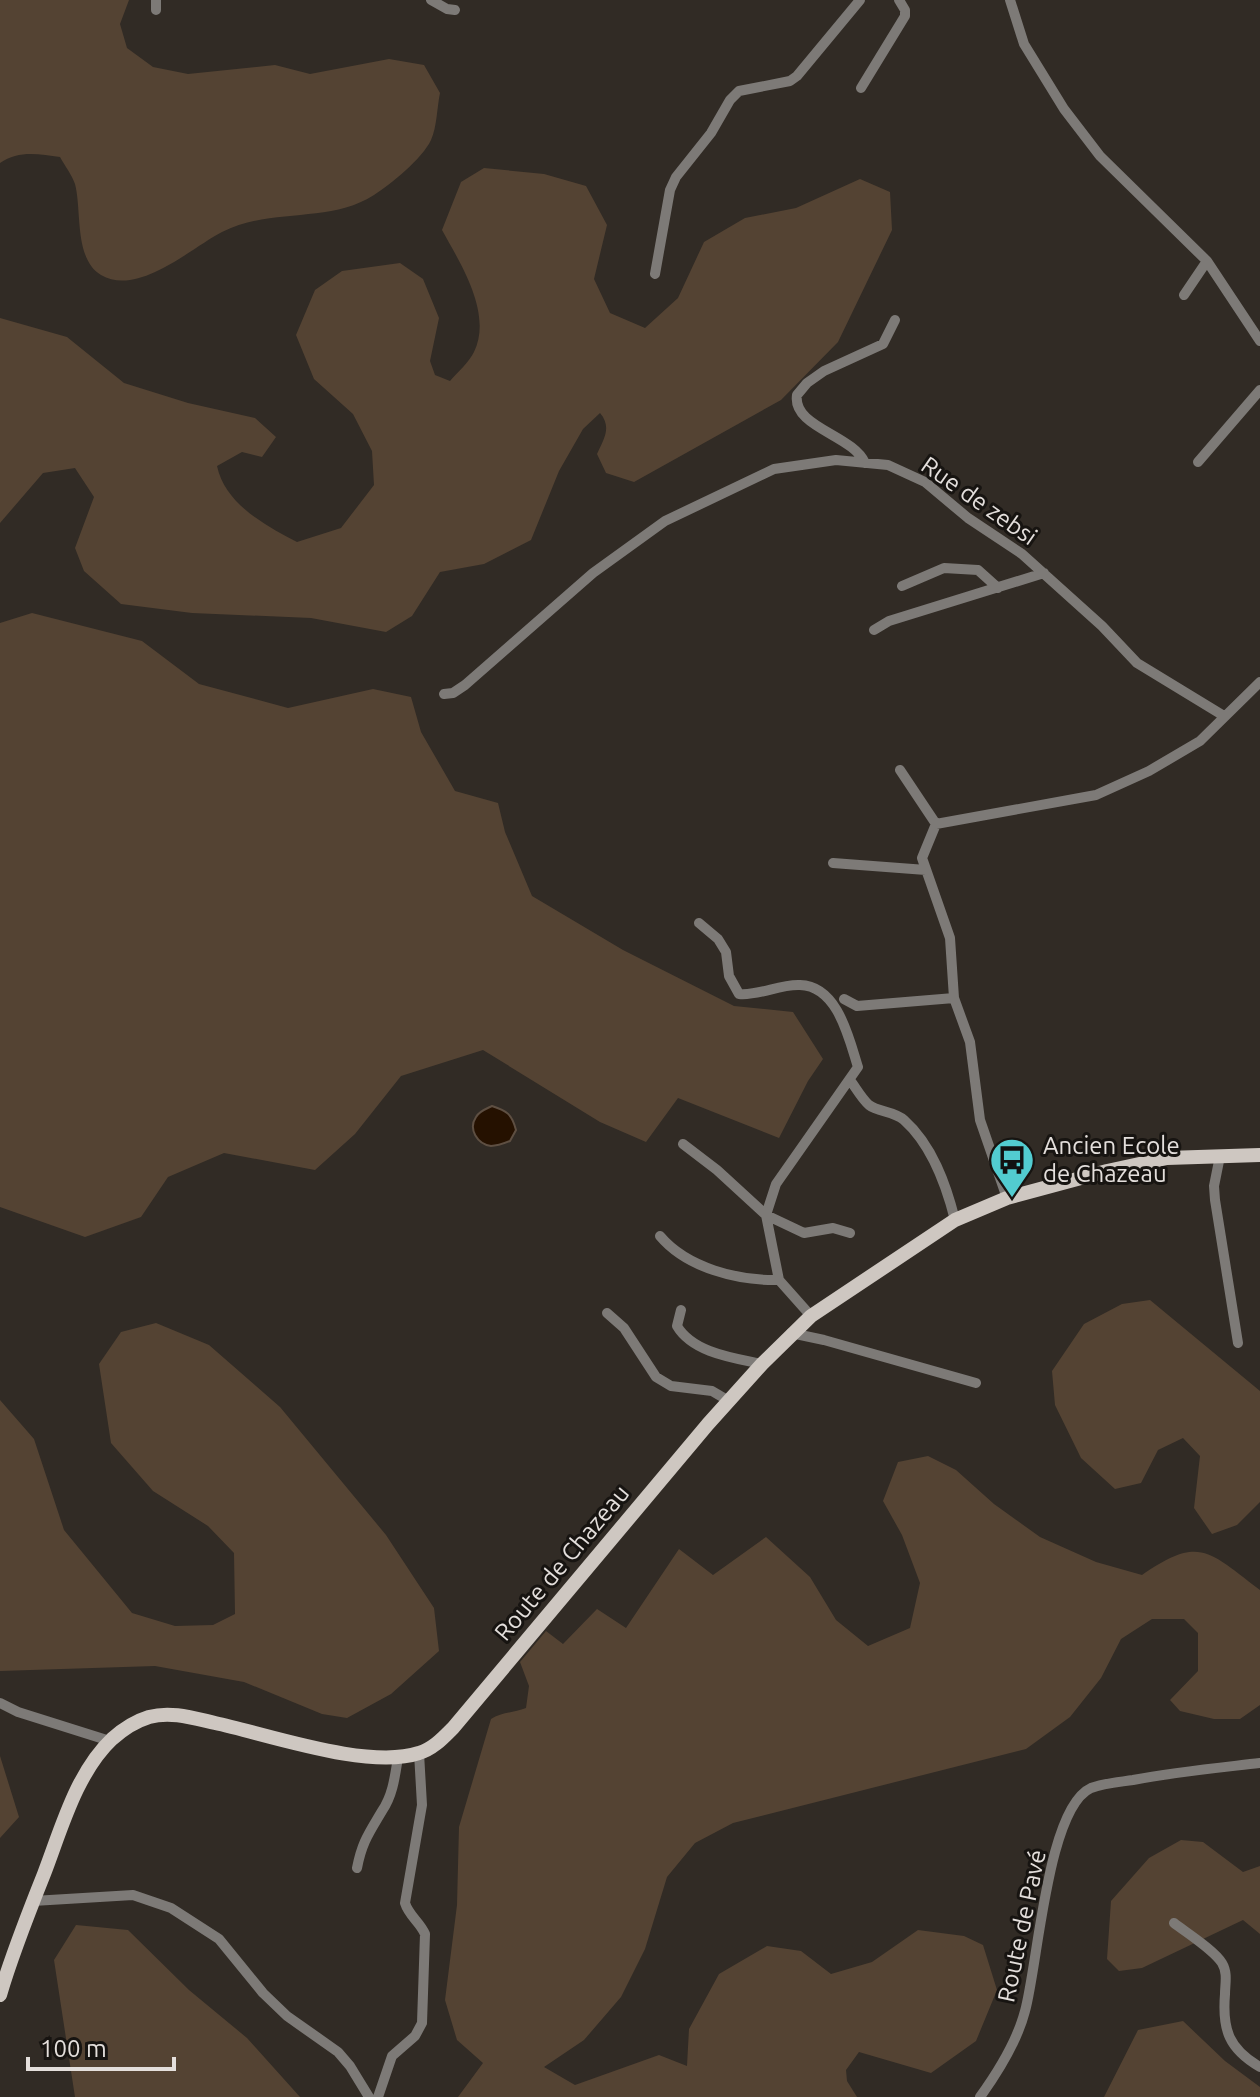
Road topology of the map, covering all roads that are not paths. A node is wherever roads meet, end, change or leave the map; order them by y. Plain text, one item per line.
1 (431, 0) edge
2 (860, 0) edge
3 (899, 0) edge
4 (1010, 0) edge
5 (455, 10) dead end
6 (861, 88) dead end
7 (1207, 261) junction
8 (655, 274) dead end
9 (1184, 295) dead end
10 (895, 320) dead end
11 (1260, 341) edge
12 (1260, 390) edge
13 (1198, 462) dead end
14 (865, 463) junction
15 (1044, 573) junction
16 (902, 586) dead end
17 (998, 588) junction
18 (874, 630) dead end
19 (1260, 682) edge
20 (444, 694) dead end
21 (1224, 716) junction
22 (900, 770) dead end
23 (936, 824) junction
24 (833, 863) dead end
25 (926, 870) junction
26 (699, 923) dead end
27 (954, 998) junction
28 (844, 999) dead end
29 (850, 1080) junction
30 (683, 1144) dead end
31 (1260, 1155) edge
32 (1220, 1156) junction
33 (1007, 1198) junction
34 (766, 1215) junction
35 (955, 1220) junction
36 (850, 1233) dead end
37 (660, 1236) dead end
38 (779, 1280) junction
39 (681, 1310) dead end
40 (607, 1313) dead end
41 (811, 1316) junction
42 (791, 1333) junction
43 (1238, 1343) dead end
44 (762, 1364) junction
45 (976, 1383) dead end
46 (729, 1401) junction
47 (0, 1703) edge
48 (110, 1741) junction
49 (419, 1753) junction
50 (398, 1757) junction
51 (1260, 1763) edge
52 (357, 1868) dead end
53 (33, 1901) junction
54 (1174, 1923) dead end
55 (0, 1995) edge
56 (1260, 2067) edge
57 (369, 2097) edge
58 (378, 2097) edge
59 (980, 2097) edge

1 - 5 street
2 - 8 street
3 - 6 street
4 - 7 street
7 - 9 street
7 - 11 street
10 - 14 street
12 - 13 street
14 - 15 street, Rue de zebsi
14 - 20 street, Rue de zebsi
15 - 17 street
15 - 21 street, Rue de zebsi
16 - 17 street
17 - 18 street
19 - 21 street
21 - 23 street
22 - 23 street
23 - 25 street
24 - 25 street
25 - 27 street
26 - 29 street
27 - 28 street
27 - 33 street
29 - 34 street
29 - 35 street
30 - 34 street
31 - 32 main road, Route de Chazeau
32 - 33 main road, Route de Chazeau
32 - 43 street
33 - 35 main road, Route de Chazeau
34 - 36 street
34 - 38 street
35 - 41 main road, Route de Chazeau
37 - 38 street
38 - 41 street
39 - 44 street
40 - 46 street
41 - 42 main road, Route de Chazeau
42 - 44 main road, Route de Chazeau
42 - 45 street
44 - 46 main road, Route de Chazeau
46 - 49 main road, Route de Chazeau
47 - 48 street
48 - 50 main road, Route de Chazeau
48 - 53 main road, Route de Chazeau
49 - 50 main road, Route de Chazeau
49 - 58 street
50 - 52 street
51 - 59 street, Route de Pavé
53 - 55 main road, Route de Chazeau
53 - 57 street
54 - 56 street

